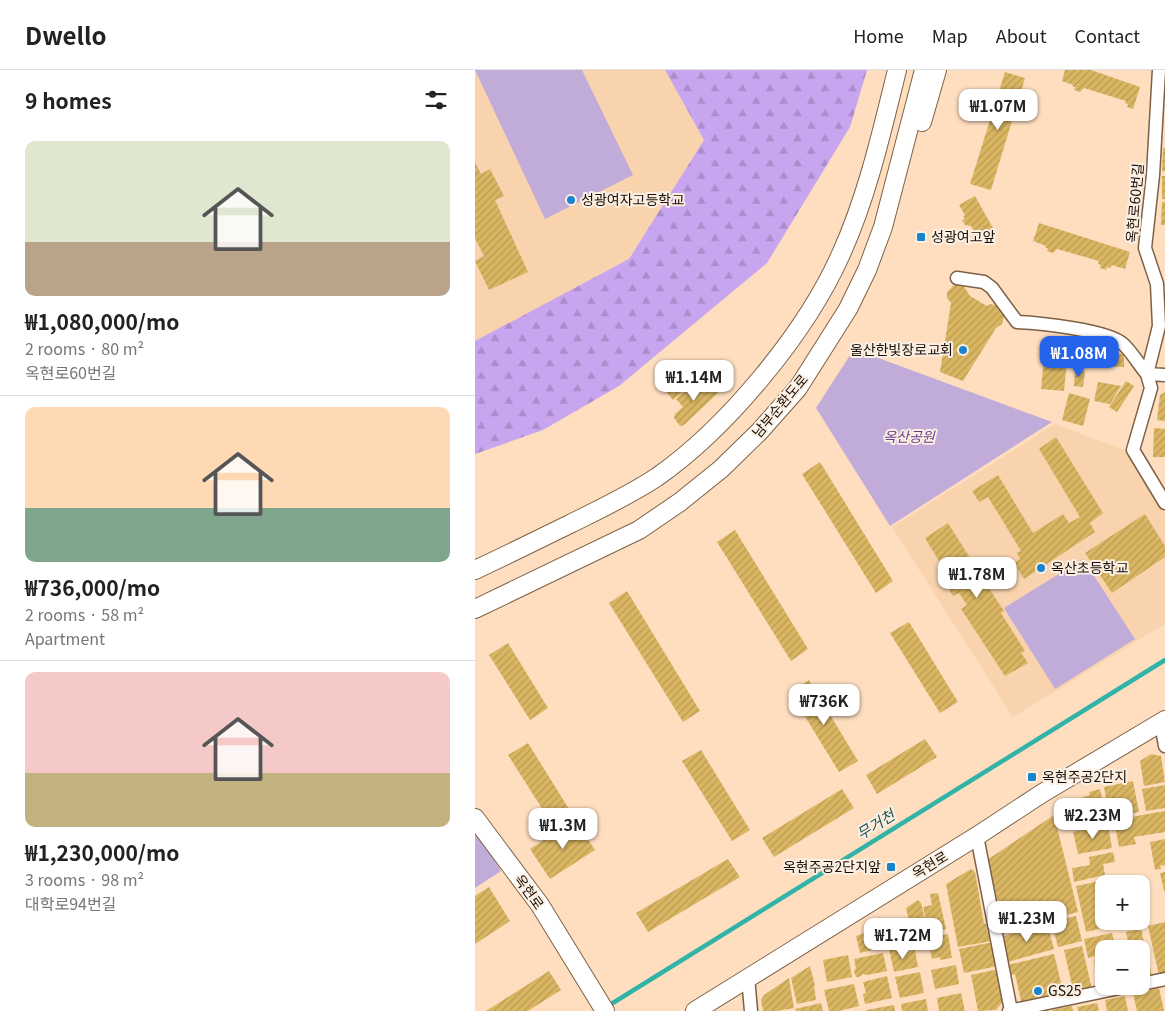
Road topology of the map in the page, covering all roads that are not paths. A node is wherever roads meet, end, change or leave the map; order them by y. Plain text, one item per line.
1 (887, 70) edge
2 (897, 70) edge
3 (924, 70) edge
4 (937, 70) edge
5 (1159, 70) edge
6 (1160, 138) edge
7 (841, 256) junction
8 (867, 270) junction
9 (957, 278) dead end
10 (1147, 374) junction
11 (1165, 375) edge
12 (1165, 504) edge
13 (475, 570) edge
14 (475, 609) edge
15 (1163, 721) edge
16 (1165, 746) edge
17 (475, 818) edge
18 (977, 836) junction
19 (748, 977) junction
20 (1165, 979) edge
21 (1150, 982) edge
22 (1095, 993) edge
23 (605, 1011) edge
24 (695, 1011) edge
25 (751, 1011) edge
26 (1010, 1011) edge

1 - 7 main road
2 - 7 main road
3 - 8 main road, 남부순환도로
4 - 8 main road
5 - 6 street, 옥현로60번길
6 - 10 street, 옥현로60번길
7 - 13 main road
8 - 14 main road, 남부순환도로
9 - 10 street
10 - 11 street
10 - 12 street, 옥현로60번길
15 - 16 street
15 - 18 main road, 옥현로
17 - 23 main road, 옥현로
18 - 19 main road, 옥현로
18 - 26 street
19 - 24 main road, 옥현로
19 - 25 street
20 - 21 street
22 - 26 street

